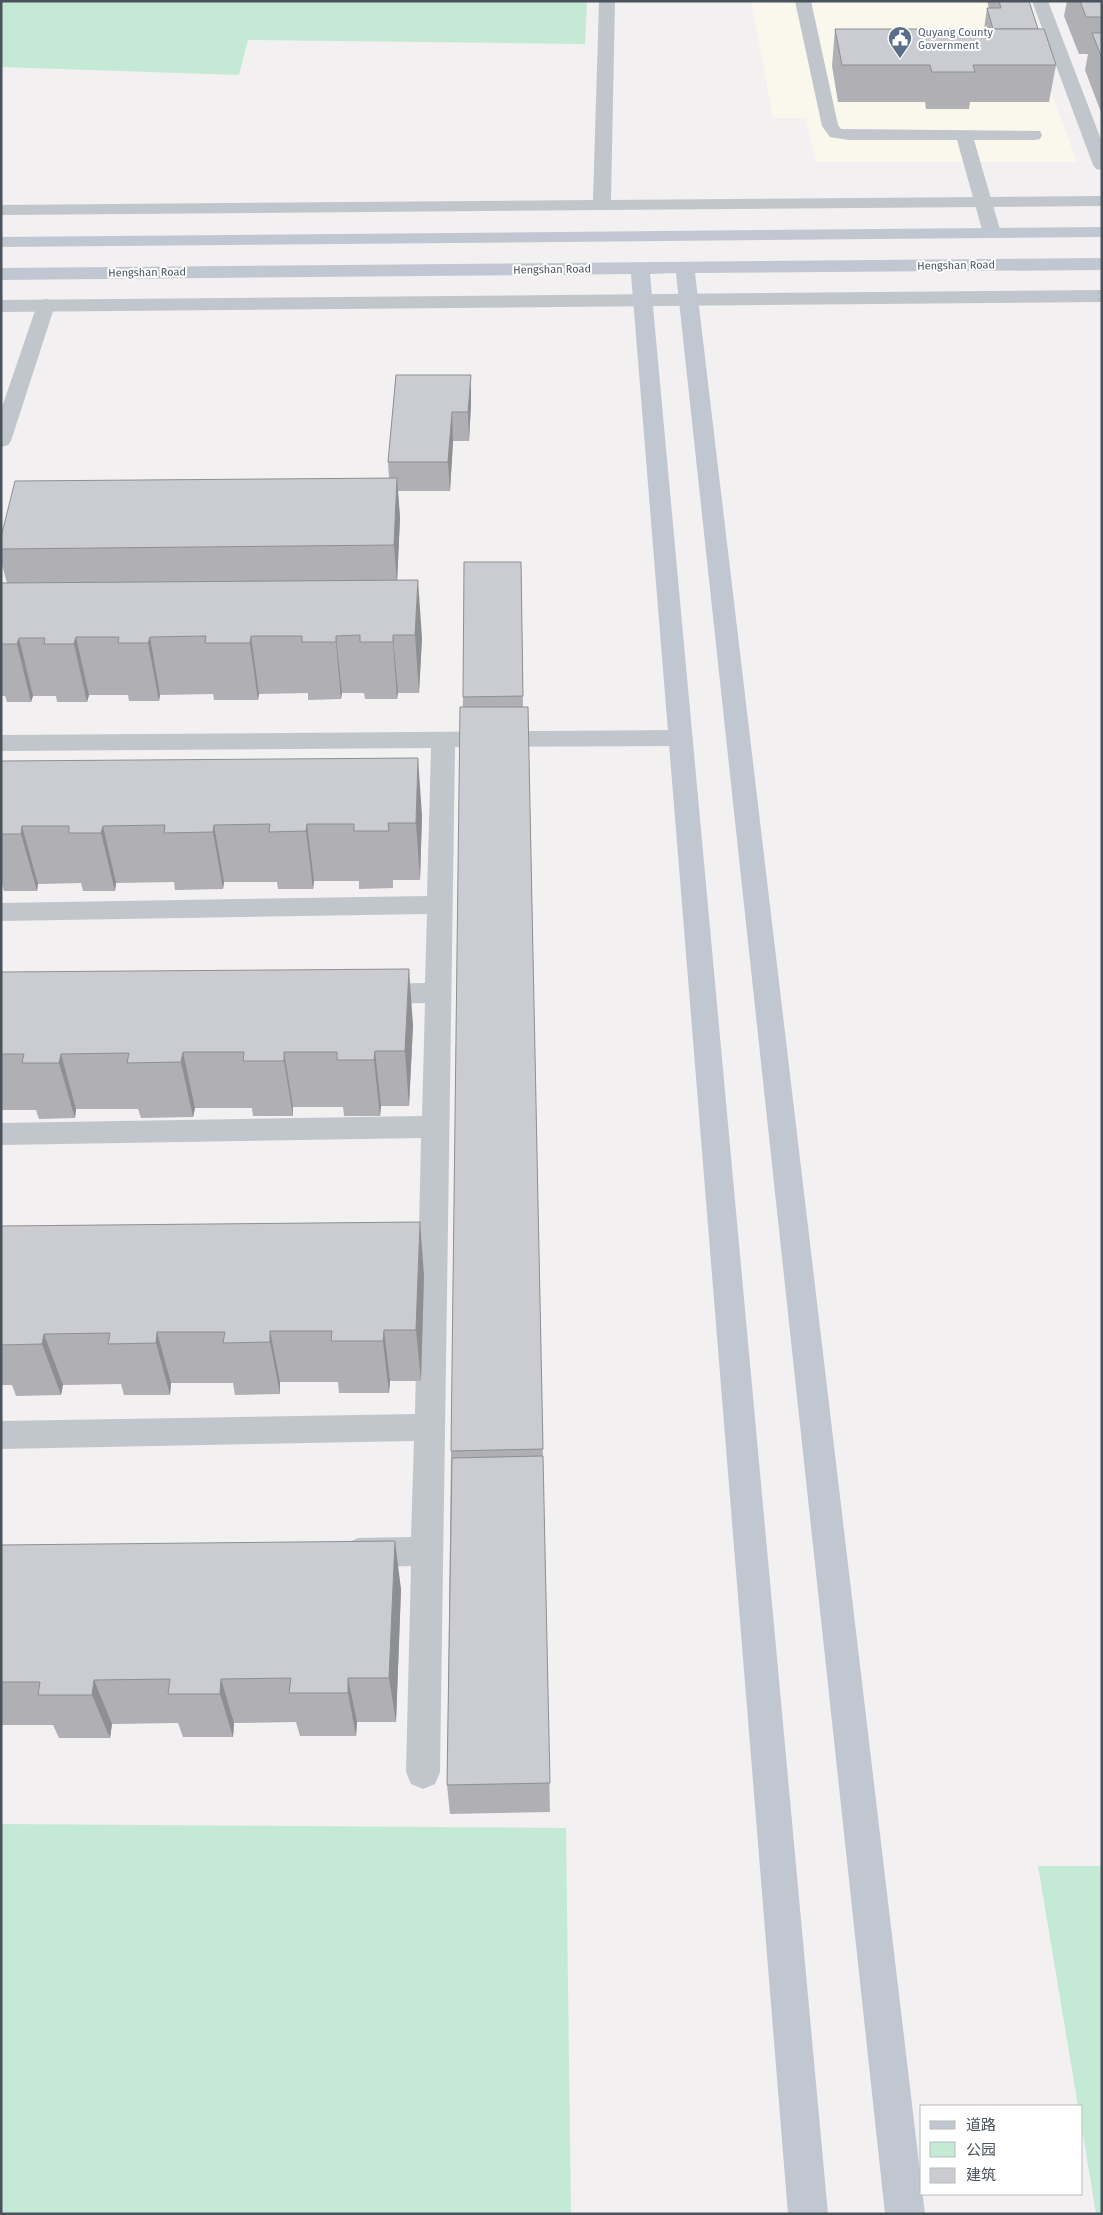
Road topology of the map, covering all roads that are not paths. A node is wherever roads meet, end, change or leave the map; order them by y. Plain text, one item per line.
1 (607, 1) edge
2 (803, 1) edge
3 (1040, 1) edge
4 (964, 135) junction
5 (1034, 135) dead end
6 (1102, 165) edge
7 (1102, 201) edge
8 (983, 202) junction
9 (602, 205) junction
10 (1, 210) edge
11 (1102, 232) edge
12 (992, 233) junction
13 (1, 242) edge
14 (1102, 264) edge
15 (640, 268) junction
16 (685, 268) junction
17 (1, 274) edge
18 (1102, 296) edge
19 (643, 300) junction
20 (688, 300) junction
21 (46, 305) junction
22 (1, 306) edge
23 (1, 441) edge
24 (681, 738) junction
25 (443, 740) junction
26 (1, 743) edge
27 (440, 905) junction
28 (1, 912) edge
29 (438, 993) junction
30 (348, 995) edge
31 (435, 1127) junction
32 (1, 1134) edge
33 (404, 1241) edge
34 (433, 1241) junction
35 (430, 1427) junction
36 (1, 1435) edge
37 (427, 1551) junction
38 (328, 1553) edge
39 (423, 1772) dead end
40 (808, 2214) edge
41 (905, 2214) edge

1 - 9 street
2 - 4 street
3 - 6 street
4 - 5 street
4 - 8 street
7 - 8 street
8 - 9 street
8 - 12 street
9 - 10 street
11 - 12 street
12 - 13 street
14 - 16 street, Hengshan Road
15 - 16 street, Hengshan Road
15 - 17 street, Hengshan Road
15 - 19 street
16 - 20 street
18 - 20 street
19 - 20 street
19 - 21 street
19 - 24 street
20 - 41 street
21 - 22 street
21 - 23 street
24 - 25 street
24 - 40 street
25 - 26 street
25 - 27 street
27 - 28 street
27 - 29 street
29 - 30 street
29 - 31 street
31 - 32 street
31 - 34 street
33 - 34 street
34 - 35 street
35 - 36 street
35 - 37 street
37 - 38 street
37 - 39 street

